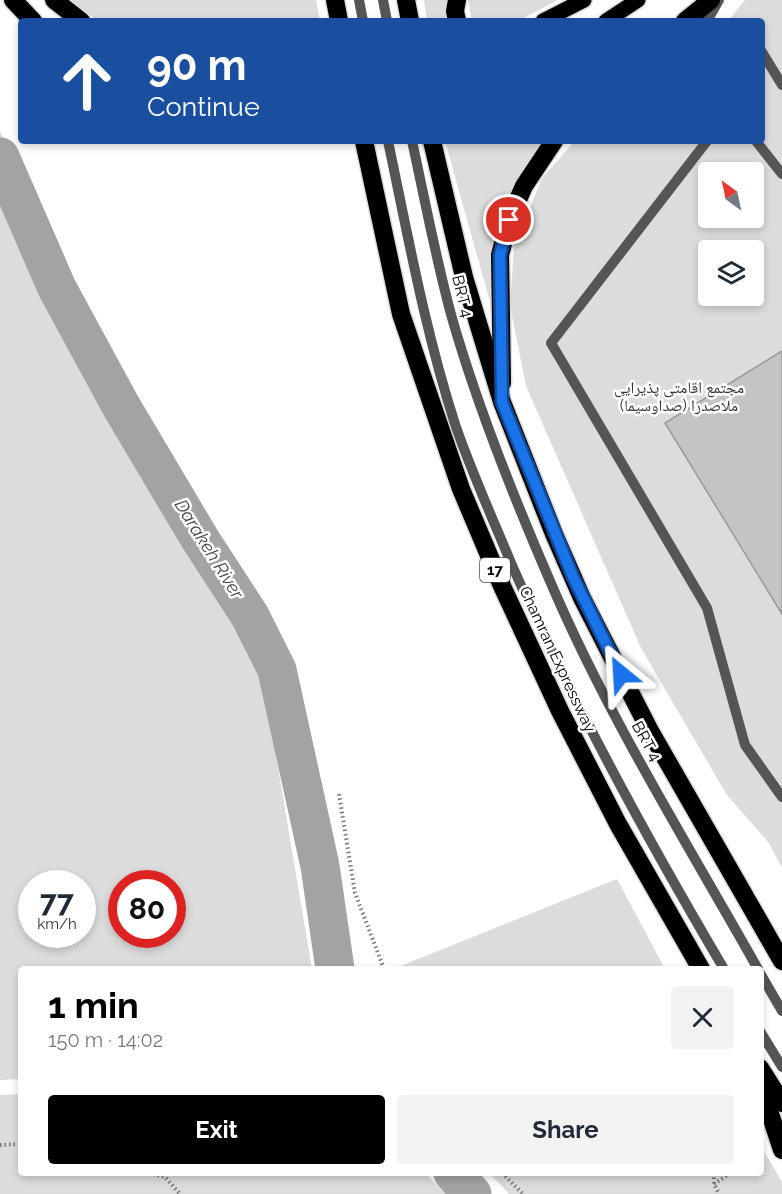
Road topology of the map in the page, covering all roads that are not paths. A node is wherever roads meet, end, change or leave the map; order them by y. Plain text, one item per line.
1 (13, 0) edge
2 (54, 0) edge
3 (335, 0) edge
4 (359, 0) edge
5 (383, 0) edge
6 (406, 0) edge
7 (457, 0) edge
8 (584, 0) edge
9 (638, 0) edge
10 (711, 0) edge
11 (718, 0) edge
12 (30, 18) edge
13 (77, 18) edge
14 (338, 18) edge
15 (362, 18) edge
16 (386, 18) edge
17 (409, 18) edge
18 (456, 18) edge
19 (549, 18) edge
20 (611, 18) edge
21 (689, 18) edge
22 (709, 18) edge
23 (765, 57) edge
24 (782, 84) edge
25 (365, 144) edge
26 (389, 144) edge
27 (412, 144) edge
28 (433, 144) edge
29 (552, 144) edge
30 (705, 144) edge
31 (758, 144) edge
32 (782, 174) edge
33 (502, 402) junction
34 (782, 796) edge
35 (782, 961) edge
36 (699, 966) edge
37 (722, 966) edge
38 (756, 966) edge
39 (764, 980) edge
40 (782, 1011) edge
41 (764, 1038) edge
42 (782, 1067) edge
43 (764, 1074) edge
44 (764, 1091) edge
45 (764, 1094) edge
46 (782, 1103) edge
47 (782, 1124) edge
48 (782, 1150) edge

1 - 12 highway
2 - 13 highway
3 - 14 highway
4 - 15 lane
5 - 16 lane
6 - 17 highway
7 - 18 highway
8 - 19 main road
9 - 20 main road
10 - 21 highway
11 - 22 lane
23 - 24 lane
25 - 36 highway, Chamran Expressway / 17
26 - 37 lane
27 - 38 lane, BRT 4
28 - 33 highway
29 - 33 highway
30 - 34 lane
31 - 32 lane
33 - 35 highway
39 - 40 lane, BRT 4
41 - 42 lane
43 - 46 highway
44 - 47 highway
45 - 48 highway

